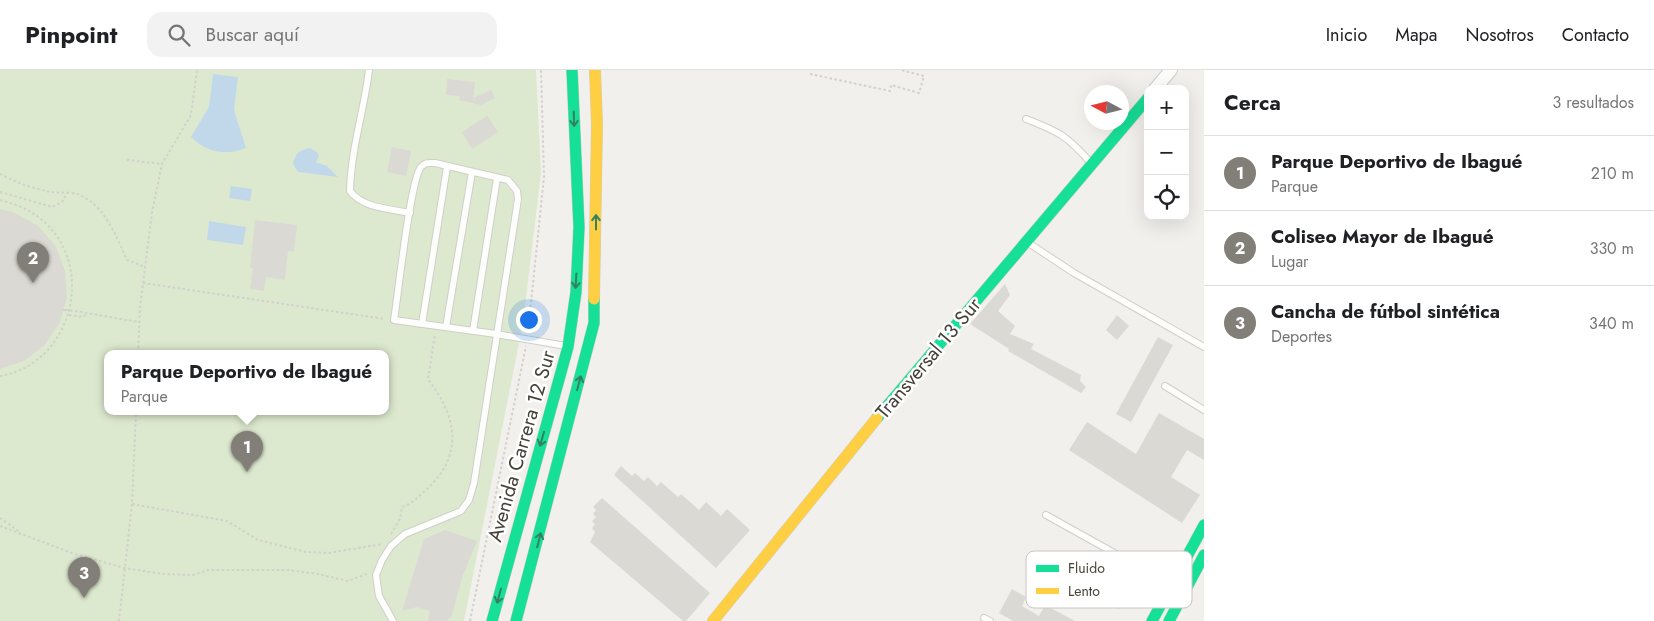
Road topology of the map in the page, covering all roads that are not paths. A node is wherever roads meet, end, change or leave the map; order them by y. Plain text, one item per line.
1 (369, 70) edge
2 (572, 70) edge
3 (595, 70) edge
4 (1171, 70) edge
5 (1158, 85) edge
6 (1144, 103) edge
7 (1026, 119) dead end
8 (1092, 164) junction
9 (447, 167) junction
10 (472, 172) junction
11 (497, 178) junction
12 (410, 213) junction
13 (1026, 242) junction
14 (422, 324) junction
15 (446, 327) junction
16 (473, 331) junction
17 (496, 334) junction
18 (568, 347) junction
19 (1204, 347) edge
20 (1165, 386) dead end
21 (1204, 410) edge
22 (1046, 515) dead end
23 (1204, 525) edge
24 (1111, 551) edge
25 (1190, 551) edge
26 (1203, 557) edge
27 (1192, 577) edge
28 (1159, 608) edge
29 (1175, 608) edge
30 (394, 621) edge
31 (492, 621) edge
32 (516, 621) edge
33 (713, 621) edge
34 (1152, 621) edge
35 (1168, 621) edge

1 - 12 lane
2 -> 18 street, Avenida Carrera 12 Sur
32 -> 3 street, Avenida Carrera 12 Sur
4 - 5 street
6 - 8 street, Transversal 13 Sur
7 - 8 lane
8 - 13 street, Transversal 13 Sur
9 - 10 lane
9 - 12 lane
9 - 14 lane
10 - 11 lane
10 - 15 lane
11 - 16 lane
11 - 17 lane
12 - 14 lane
13 - 19 lane
13 - 33 street, Transversal 13 Sur
14 - 15 lane
15 - 16 lane
16 - 17 lane
17 - 18 lane
17 - 30 lane
18 -> 31 street, Avenida Carrera 12 Sur
20 - 21 lane
22 - 24 lane
23 - 25 street
26 - 27 street
28 - 34 street
29 - 35 street

